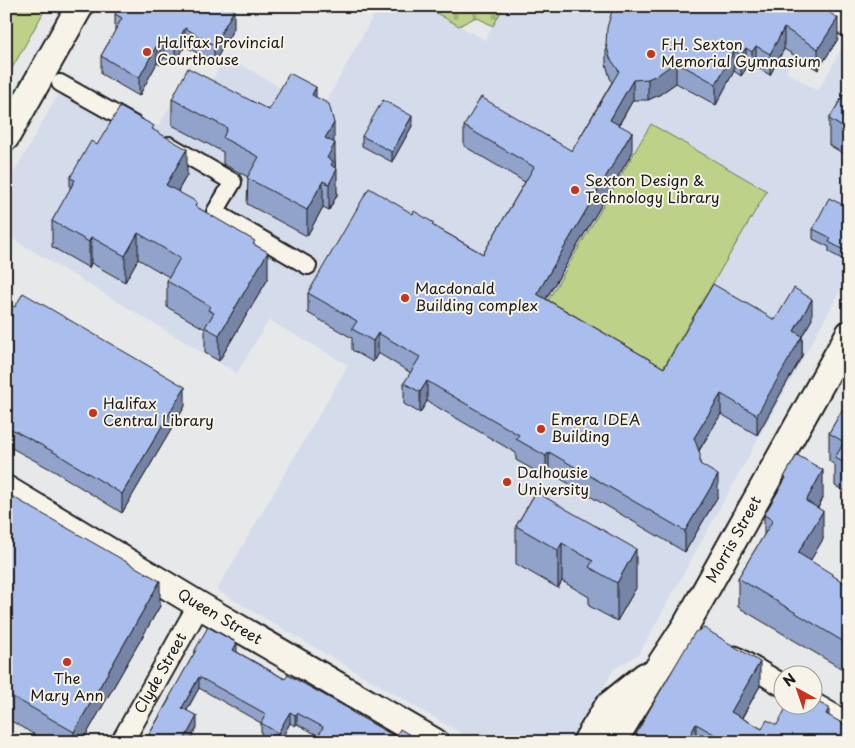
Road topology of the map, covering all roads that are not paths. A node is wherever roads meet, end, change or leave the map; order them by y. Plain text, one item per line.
1 (80, 6) edge
2 (822, 6) edge
3 (849, 23) edge
4 (60, 82) dead end
5 (6, 137) edge
6 (308, 266) dead end
7 (849, 334) edge
8 (6, 489) edge
9 (199, 605) junction
10 (701, 637) junction
11 (660, 665) junction
12 (772, 679) edge
13 (822, 708) edge
14 (849, 724) edge
15 (122, 742) edge
16 (435, 742) edge
17 (586, 742) edge
18 (613, 742) edge

1 - 5 street
2 - 3 main road
4 - 6 street
7 - 10 street, Morris Street
8 - 9 street, Queen Street
9 - 15 street, Clyde Street
9 - 16 street, Queen Street
10 - 11 street, Morris Street
10 - 12 street
11 - 17 street
11 - 18 street, Morris Street
13 - 14 street

